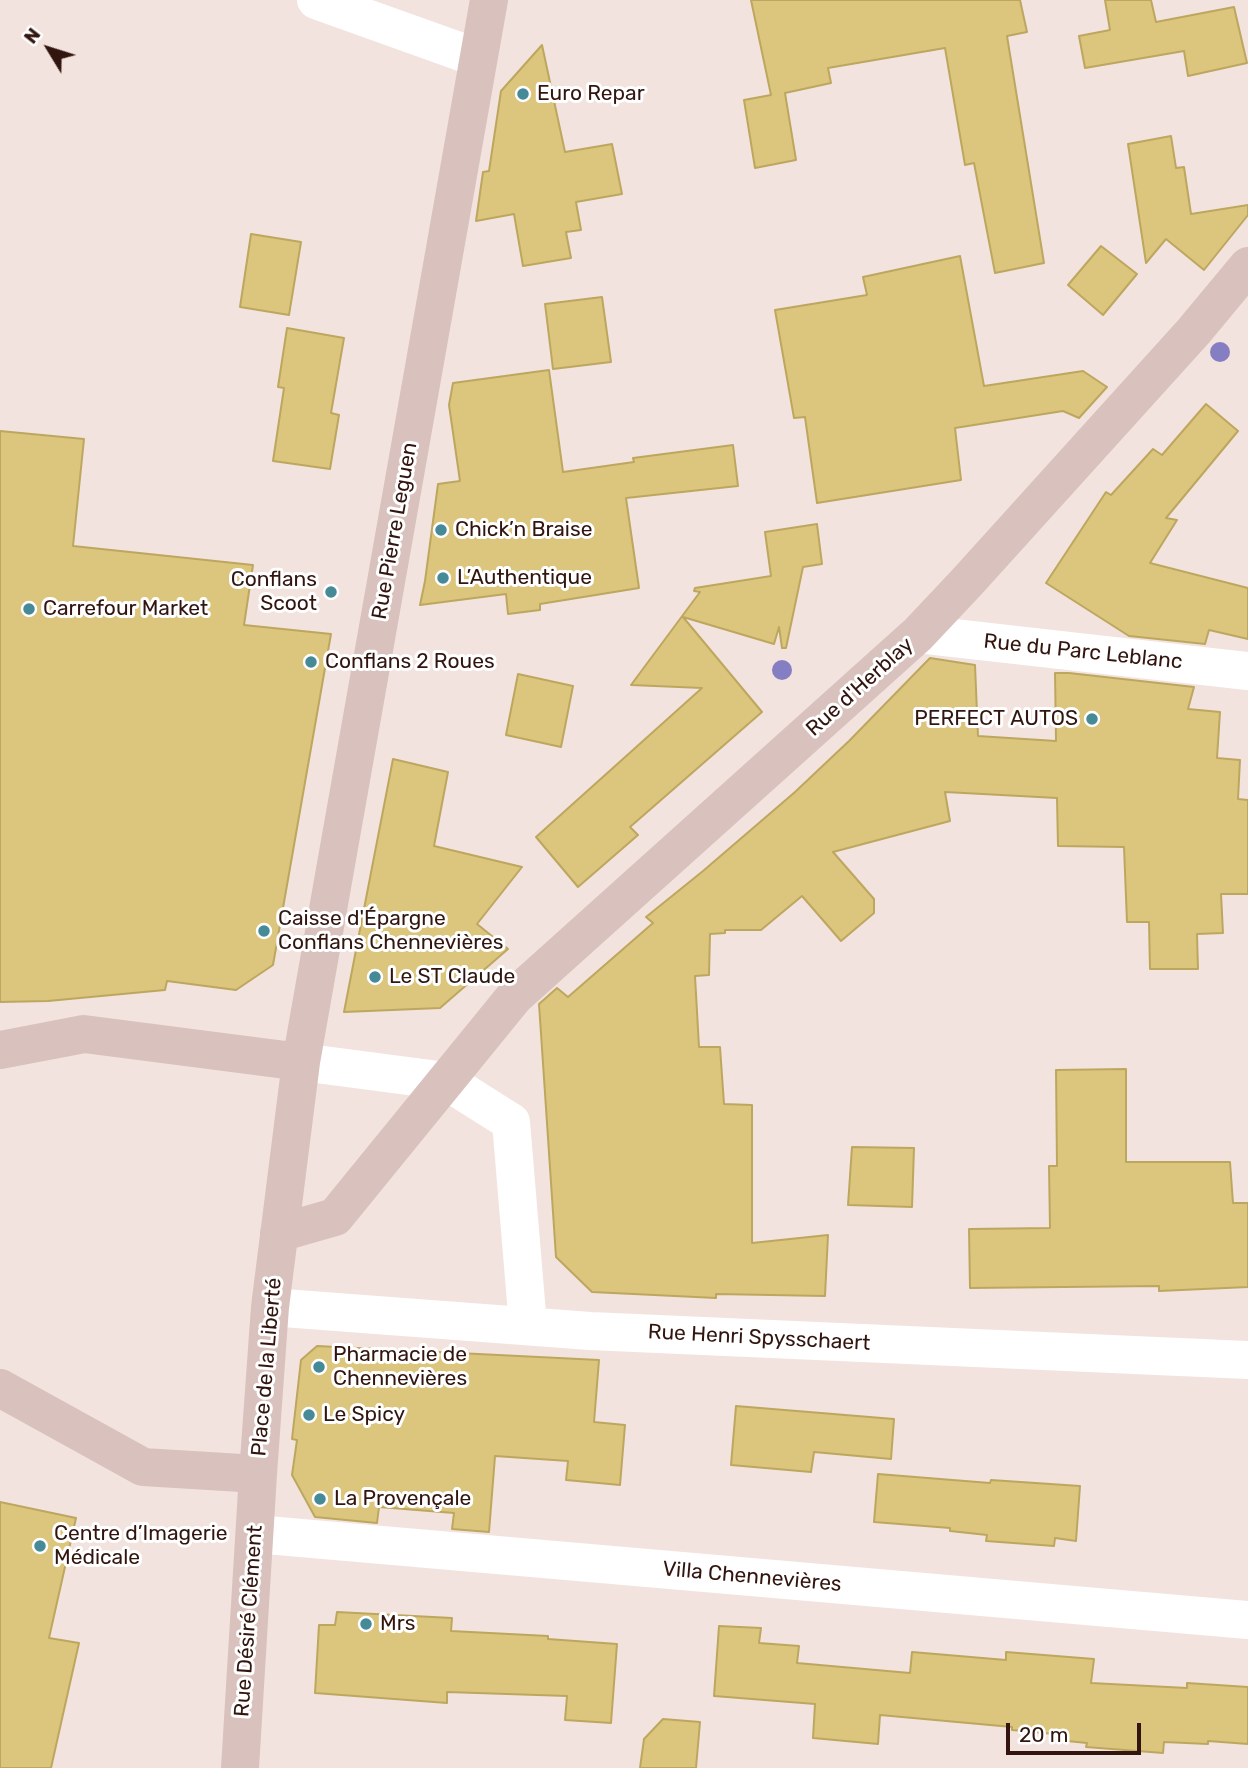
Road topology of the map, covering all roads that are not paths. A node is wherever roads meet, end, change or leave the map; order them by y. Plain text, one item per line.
1 (316, 0) edge
2 (489, 0) edge
3 (478, 58) junction
4 (1248, 267) edge
5 (918, 634) junction
6 (1248, 671) edge
7 (0, 1050) edge
8 (301, 1062) junction
9 (446, 1081) junction
10 (279, 1233) junction
11 (270, 1307) junction
12 (528, 1326) junction
13 (1248, 1360) edge
14 (0, 1388) edge
15 (258, 1474) junction
16 (255, 1534) junction
17 (1248, 1620) edge
18 (240, 1768) edge

1 - 3 street
2 - 3 main road, Rue Pierre Leguen
3 - 8 main road, Rue Pierre Leguen
4 - 5 main road, Rue d'Herblay
5 - 6 street, Rue du Parc Leblanc
5 - 9 main road, Rue d'Herblay
7 - 8 main road
8 - 9 street
8 - 10 main road, Place de la Liberté
9 - 10 main road
9 - 12 street
10 - 11 main road, Place de la Liberté
11 - 12 street, Rue Henri Spysschaert
11 - 15 main road, Place de la Liberté
12 - 13 street, Rue Henri Spysschaert
14 - 15 main road, Place de la Liberté
15 - 16 main road, Rue Désiré Clément
16 - 17 street, Villa Chennevières
16 - 18 main road, Rue Désiré Clément

